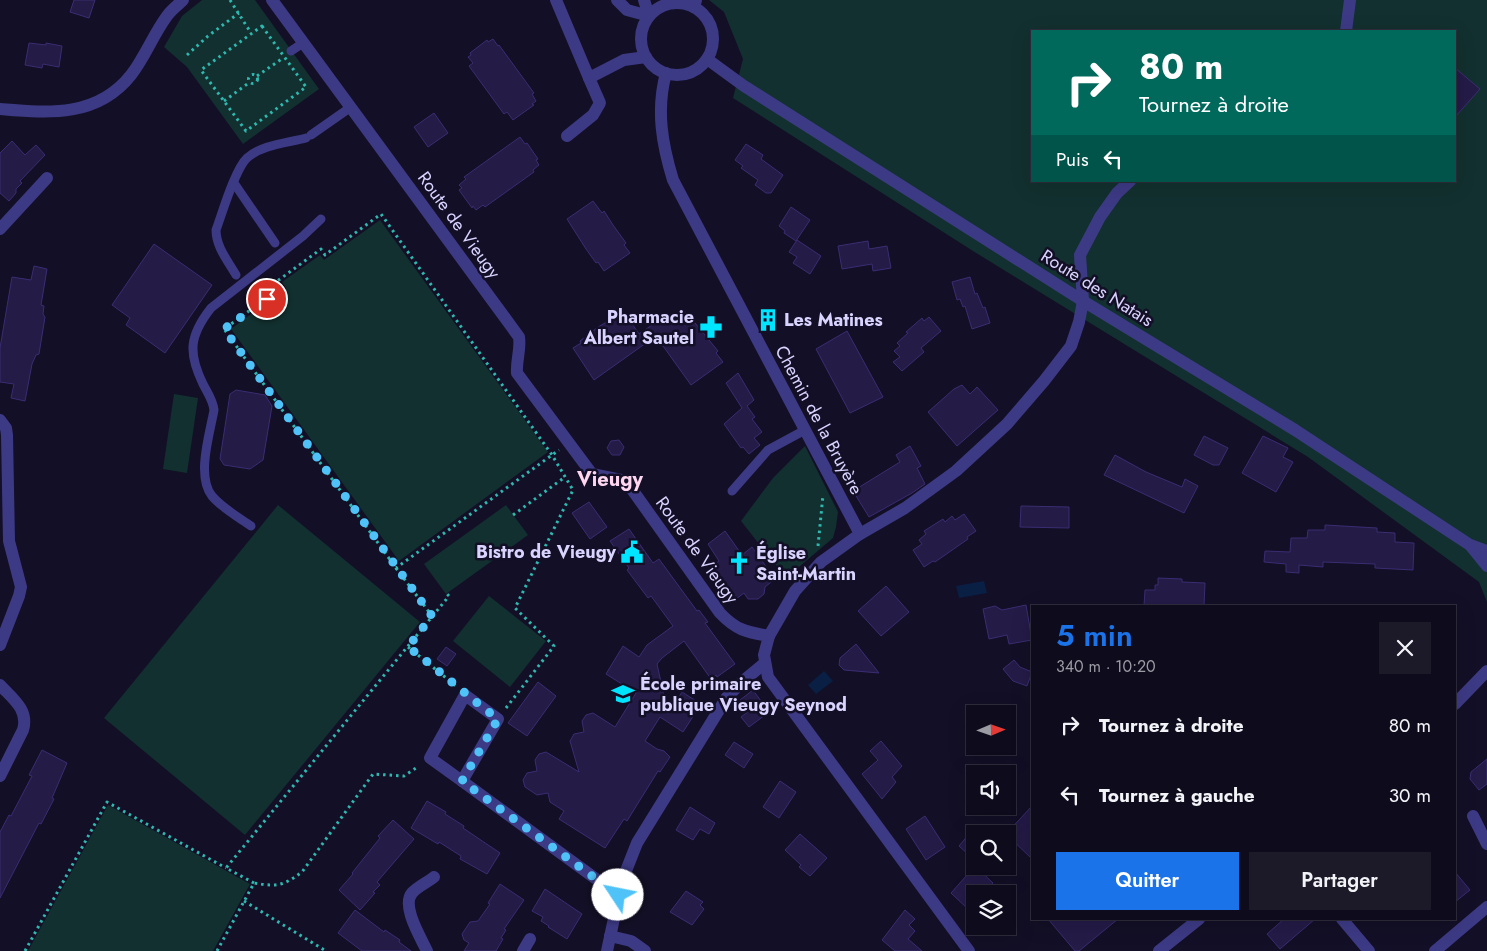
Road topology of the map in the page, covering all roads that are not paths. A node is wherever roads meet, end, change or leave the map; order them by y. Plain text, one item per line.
1 (183, 0) edge
2 (272, 0) edge
3 (556, 0) edge
4 (616, 0) edge
5 (644, 0) edge
6 (1350, 0) edge
7 (695, 4) edge
8 (649, 16) junction
9 (1346, 30) edge
10 (303, 42) junction
11 (288, 54) road end
12 (646, 57) junction
13 (707, 59) junction
14 (666, 73) junction
15 (589, 78) junction
16 (351, 107) junction
17 (0, 108) edge
18 (567, 136) dead end
19 (46, 178) dead end
20 (1129, 182) edge
21 (234, 183) junction
22 (321, 219) dead end
23 (0, 229) edge
24 (275, 243) dead end
25 (236, 275) dead end
26 (1083, 301) junction
27 (0, 420) edge
28 (804, 430) junction
29 (732, 491) dead end
30 (251, 526) dead end
31 (860, 534) junction
32 (1470, 545) junction
33 (1487, 551) edge
34 (1487, 566) edge
35 (769, 636) junction
36 (0, 645) edge
37 (1487, 661) edge
38 (765, 663) junction
39 (1484, 674) edge
40 (0, 686) edge
41 (1456, 703) edge
42 (0, 776) edge
43 (462, 781) junction
44 (1473, 816) dead end
45 (1487, 844) edge
46 (434, 877) dead end
47 (618, 895) junction
48 (1487, 906) edge
49 (1199, 920) edge
50 (1343, 920) edge
51 (610, 936) junction
52 (530, 939) dead end
53 (427, 951) edge
54 (523, 951) edge
55 (607, 951) edge
56 (645, 951) edge
57 (969, 951) edge
58 (1159, 951) edge
59 (1369, 951) edge
60 (1435, 951) edge

1 - 17 street
2 - 10 street, Route de Vieugy
3 - 15 street
4 - 8 street
5 - 8 street
6 - 9 street
7 - 8 street
7 - 13 street
8 - 12 street
10 - 11 lane
10 - 16 street, Route de Vieugy
12 - 14 street
12 - 15 street
13 - 14 street
13 - 26 street, Route des Natais
14 - 28 street, Chemin de la Bruyère
15 - 18 street
16 - 21 lane
16 - 35 street, Route de Vieugy
19 - 23 street
20 - 26 street
21 - 24 lane
21 - 25 lane
22 - 30 lane
26 - 31 street
26 - 32 street, Route des Natais
27 - 36 street
28 - 29 lane
28 - 31 street, Chemin de la Bruyère
31 - 35 street
32 - 33 street, Route des Natais
32 - 34 street, Route des Natais
35 - 38 street
37 - 39 street
38 - 47 street
38 - 57 street
39 - 41 street
40 - 42 street
43 - 43 street
43 - 47 street
44 - 45 street
46 - 53 street
47 - 51 street
48 - 60 street
49 - 58 street
50 - 59 street
51 - 55 street
51 - 56 street
52 - 54 street

